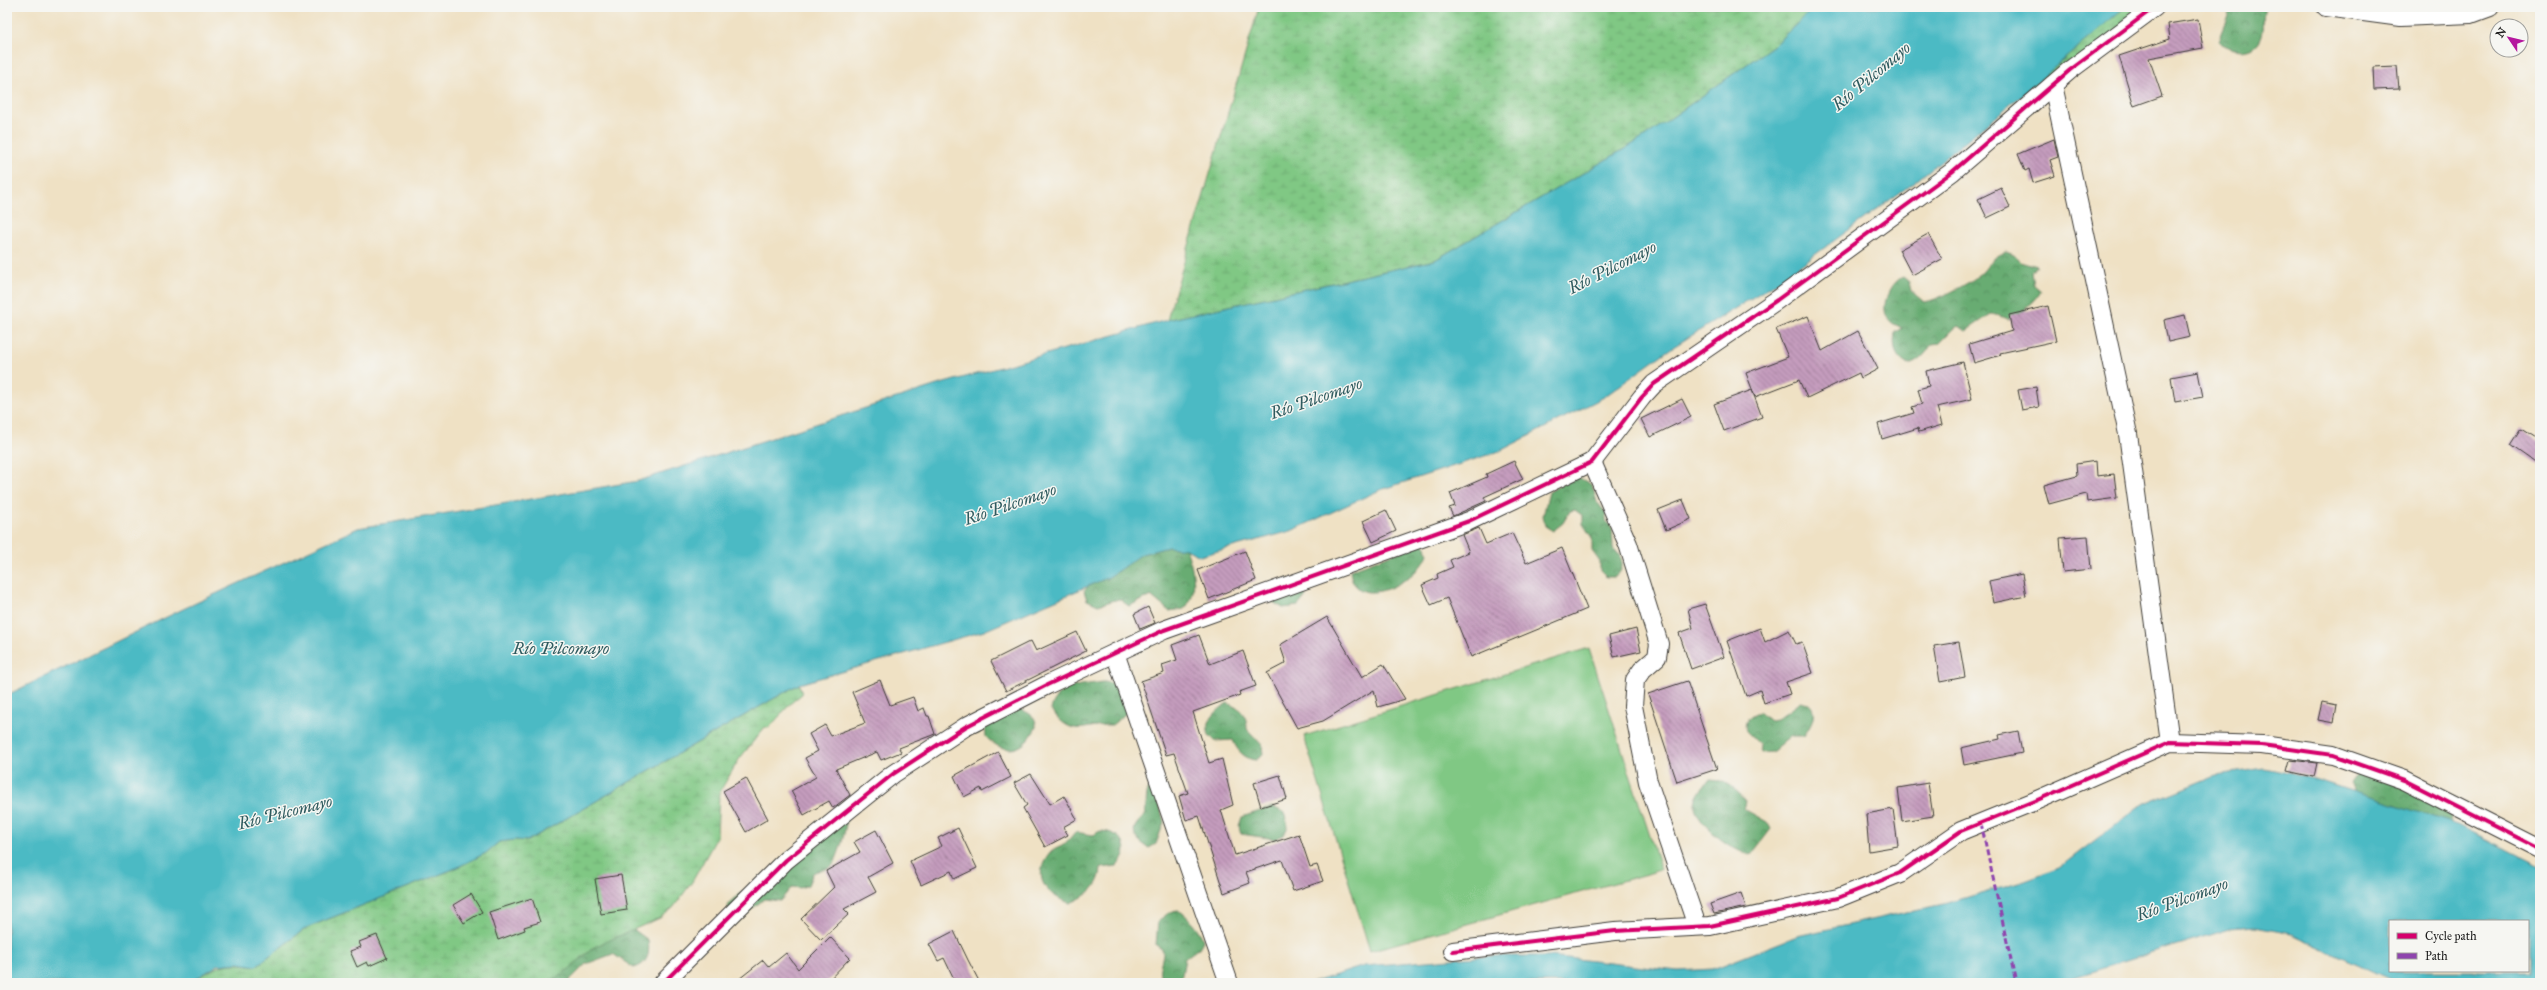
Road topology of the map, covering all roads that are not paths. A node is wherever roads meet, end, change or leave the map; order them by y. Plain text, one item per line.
1 (2155, 7) edge
2 (2326, 7) edge
3 (2490, 7) edge
4 (2053, 85) junction
5 (1592, 462) junction
6 (1115, 653) junction
7 (2170, 742) junction
8 (2540, 849) edge
9 (1697, 926) junction
10 (1453, 951) dead end
11 (663, 983) edge
12 (1229, 983) edge

1 - 4 street
2 - 3 street
4 - 5 street
4 - 7 street
5 - 6 street
5 - 9 street
6 - 11 street
6 - 12 street
7 - 8 street
7 - 9 street
9 - 10 street

